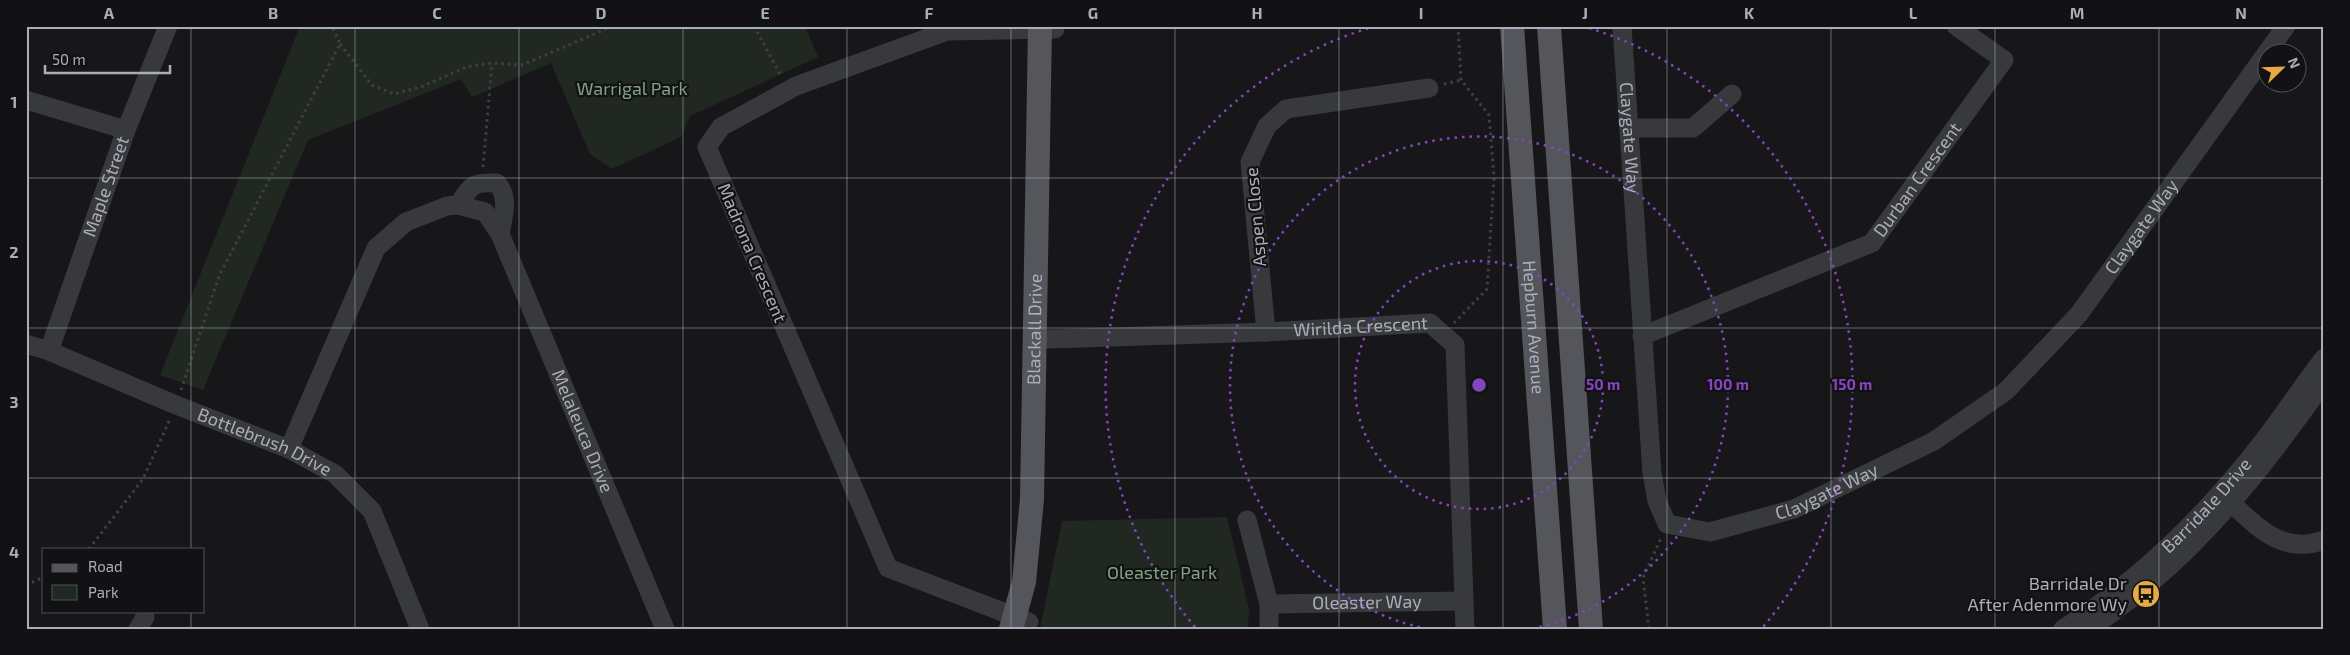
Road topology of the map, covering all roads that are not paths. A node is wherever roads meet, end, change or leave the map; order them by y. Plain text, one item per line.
1 (168, 26) edge
2 (1512, 26) edge
3 (1549, 26) edge
4 (1622, 26) edge
5 (1956, 26) edge
6 (2286, 26) edge
7 (1048, 28) edge
8 (1429, 88) dead end
9 (1732, 94) dead end
10 (26, 100) edge
11 (1629, 128) junction
12 (126, 130) junction
13 (458, 205) junction
14 (500, 234) junction
15 (1266, 332) junction
16 (1642, 336) junction
17 (1042, 339) junction
18 (26, 344) edge
19 (49, 351) junction
20 (2324, 358) edge
21 (2324, 382) edge
22 (289, 449) junction
23 (2225, 498) junction
24 (1247, 520) dead end
25 (2324, 540) edge
26 (1463, 601) junction
27 (1269, 604) junction
28 (1020, 624) edge
29 (1592, 625) edge
30 (420, 629) edge
31 (665, 629) edge
32 (1269, 629) edge
33 (1465, 629) edge
34 (1556, 629) edge
35 (2063, 629) edge
36 (2090, 629) edge

1 - 12 street, Maple Street
2 - 34 main road, Hepburn Avenue
3 - 29 main road, Hepburn Avenue
4 - 11 street, Claygate Way
5 - 16 street, Durban Crescent
6 - 16 street, Claygate Way
7 - 17 main road, Blackall Drive
7 - 28 street, Madrona Crescent
8 - 15 street, Aspen Close
9 - 11 street
10 - 12 street
11 - 16 street, Claygate Way
12 - 19 street, Maple Street
13 - 14 street, Melaleuca Drive
13 - 14 street
13 - 22 street, Melaleuca Drive
14 - 31 street, Melaleuca Drive
15 - 17 street, Wirilda Crescent
15 - 26 street, Wirilda Crescent
17 - 28 main road, Blackall Drive
18 - 19 street, Bottlebrush Drive
19 - 22 street, Bottlebrush Drive
20 - 23 street, Barridale Drive
21 - 23 street, Barridale Drive
22 - 30 street, Bottlebrush Drive
23 - 25 street
23 - 35 street, Barridale Drive
23 - 36 street, Barridale Drive
24 - 27 street
26 - 27 street, Oleaster Way
26 - 33 street, Wirilda Crescent
27 - 32 street

